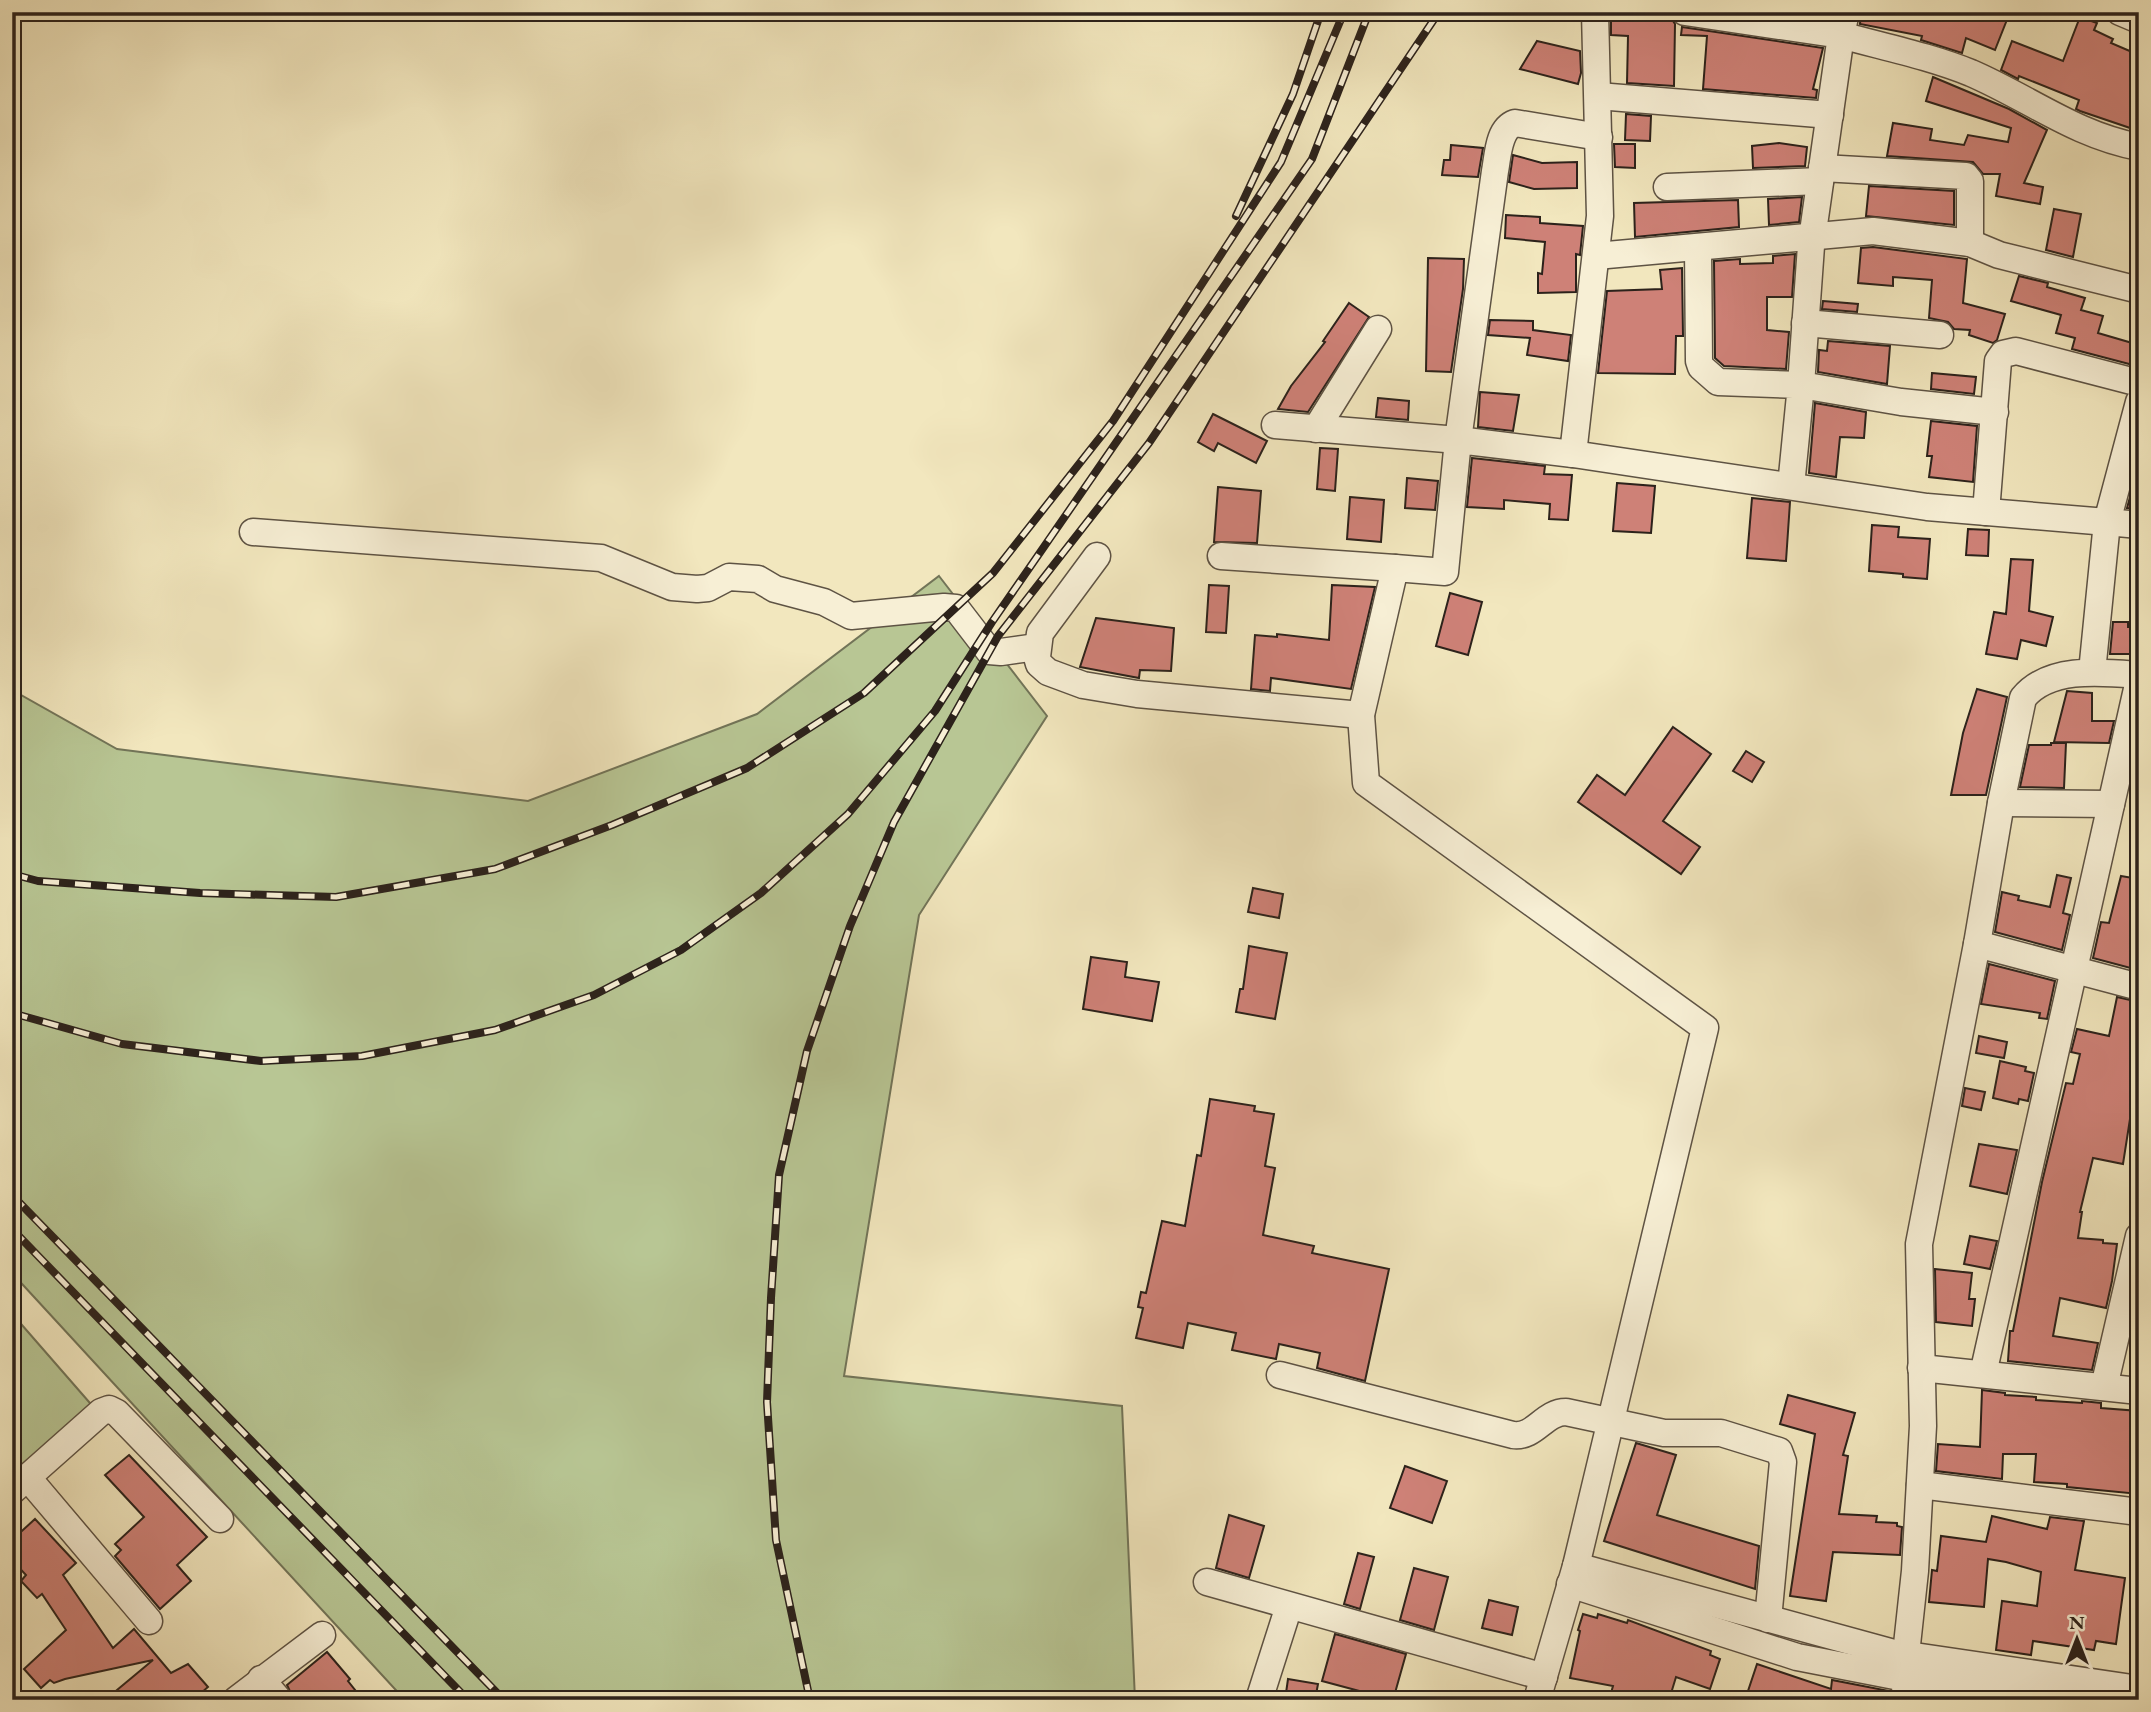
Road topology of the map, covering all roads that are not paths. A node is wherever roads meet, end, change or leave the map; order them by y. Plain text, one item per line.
1 (1595, 12) edge
2 (1685, 12) edge
3 (2120, 12) edge
4 (2139, 20) edge
5 (1843, 24) edge
6 (1598, 96) junction
7 (1829, 115) junction
8 (1599, 137) junction
9 (2139, 146) edge
10 (1821, 174) junction
11 (1667, 187) dead end
12 (1812, 237) junction
13 (1969, 243) junction
14 (1698, 247) junction
15 (1596, 256) junction
16 (2139, 290) edge
17 (1805, 323) junction
18 (1378, 328) dead end
19 (1940, 335) dead end
20 (1801, 385) junction
21 (2138, 400) edge
22 (1994, 412) junction
23 (1275, 425) dead end
24 (1316, 429) junction
25 (1458, 440) junction
26 (1573, 454) junction
27 (1791, 486) junction
28 (1986, 512) junction
29 (2107, 522) junction
30 (2139, 525) edge
31 (253, 532) dead end
32 (1097, 556) dead end
33 (1221, 556) dead end
34 (1395, 568) junction
35 (1037, 647) junction
36 (2092, 672) junction
37 (2139, 677) edge
38 (1361, 715) junction
39 (2001, 803) junction
40 (2111, 804) junction
41 (1978, 944) junction
42 (2074, 970) junction
43 (2139, 987) edge
44 (2139, 1236) edge
45 (1921, 1368) junction
46 (1983, 1374) junction
47 (1280, 1375) dead end
48 (2104, 1387) junction
49 (2139, 1391) edge
50 (1611, 1420) junction
51 (20, 1485) edge
52 (1920, 1485) junction
53 (2139, 1512) edge
54 (220, 1519) dead end
55 (1573, 1575) junction
56 (1206, 1582) dead end
57 (1289, 1606) junction
58 (1768, 1619) junction
59 (149, 1621) dead end
60 (322, 1635) dead end
61 (1905, 1677) edge
62 (261, 1679) junction
63 (1540, 1688) edge
64 (2134, 1692) edge
65 (236, 1700) edge
66 (279, 1700) edge
67 (1259, 1700) edge
68 (2059, 1700) edge

1 - 6 street
2 - 5 street
3 - 4 street
5 - 7 street
5 - 9 street
6 - 7 street
6 - 8 street
7 - 10 street
8 - 15 street
8 - 25 street
10 - 11 street
10 - 12 street
10 - 13 street
12 - 13 street
12 - 14 street
12 - 17 street
13 - 16 street
14 - 15 street
14 - 20 street
15 - 26 street
17 - 19 street
17 - 20 street
18 - 24 street
20 - 22 street
20 - 27 street
21 - 22 street
21 - 29 street
22 - 28 street
23 - 24 street
24 - 25 street
25 - 26 street
25 - 34 street
26 - 27 street
27 - 28 street
28 - 29 street
29 - 30 street
29 - 36 street
31 - 35 street
32 - 35 street
33 - 34 street
34 - 38 street
35 - 38 street
36 - 37 street
36 - 39 street
37 - 40 street
38 - 50 street
39 - 40 street
39 - 41 street
40 - 42 street
41 - 42 street
41 - 45 street
42 - 43 street
42 - 46 street
44 - 48 street
45 - 46 street
45 - 52 street
46 - 48 street
47 - 50 street
48 - 49 street
50 - 55 street
50 - 58 street
51 - 54 street
51 - 59 street
52 - 53 street
52 - 61 street
55 - 58 street
55 - 61 street
55 - 63 street
56 - 57 street
57 - 63 street
57 - 67 street
58 - 61 street
60 - 62 street
61 - 64 street
61 - 68 street
62 - 65 street
62 - 66 street

